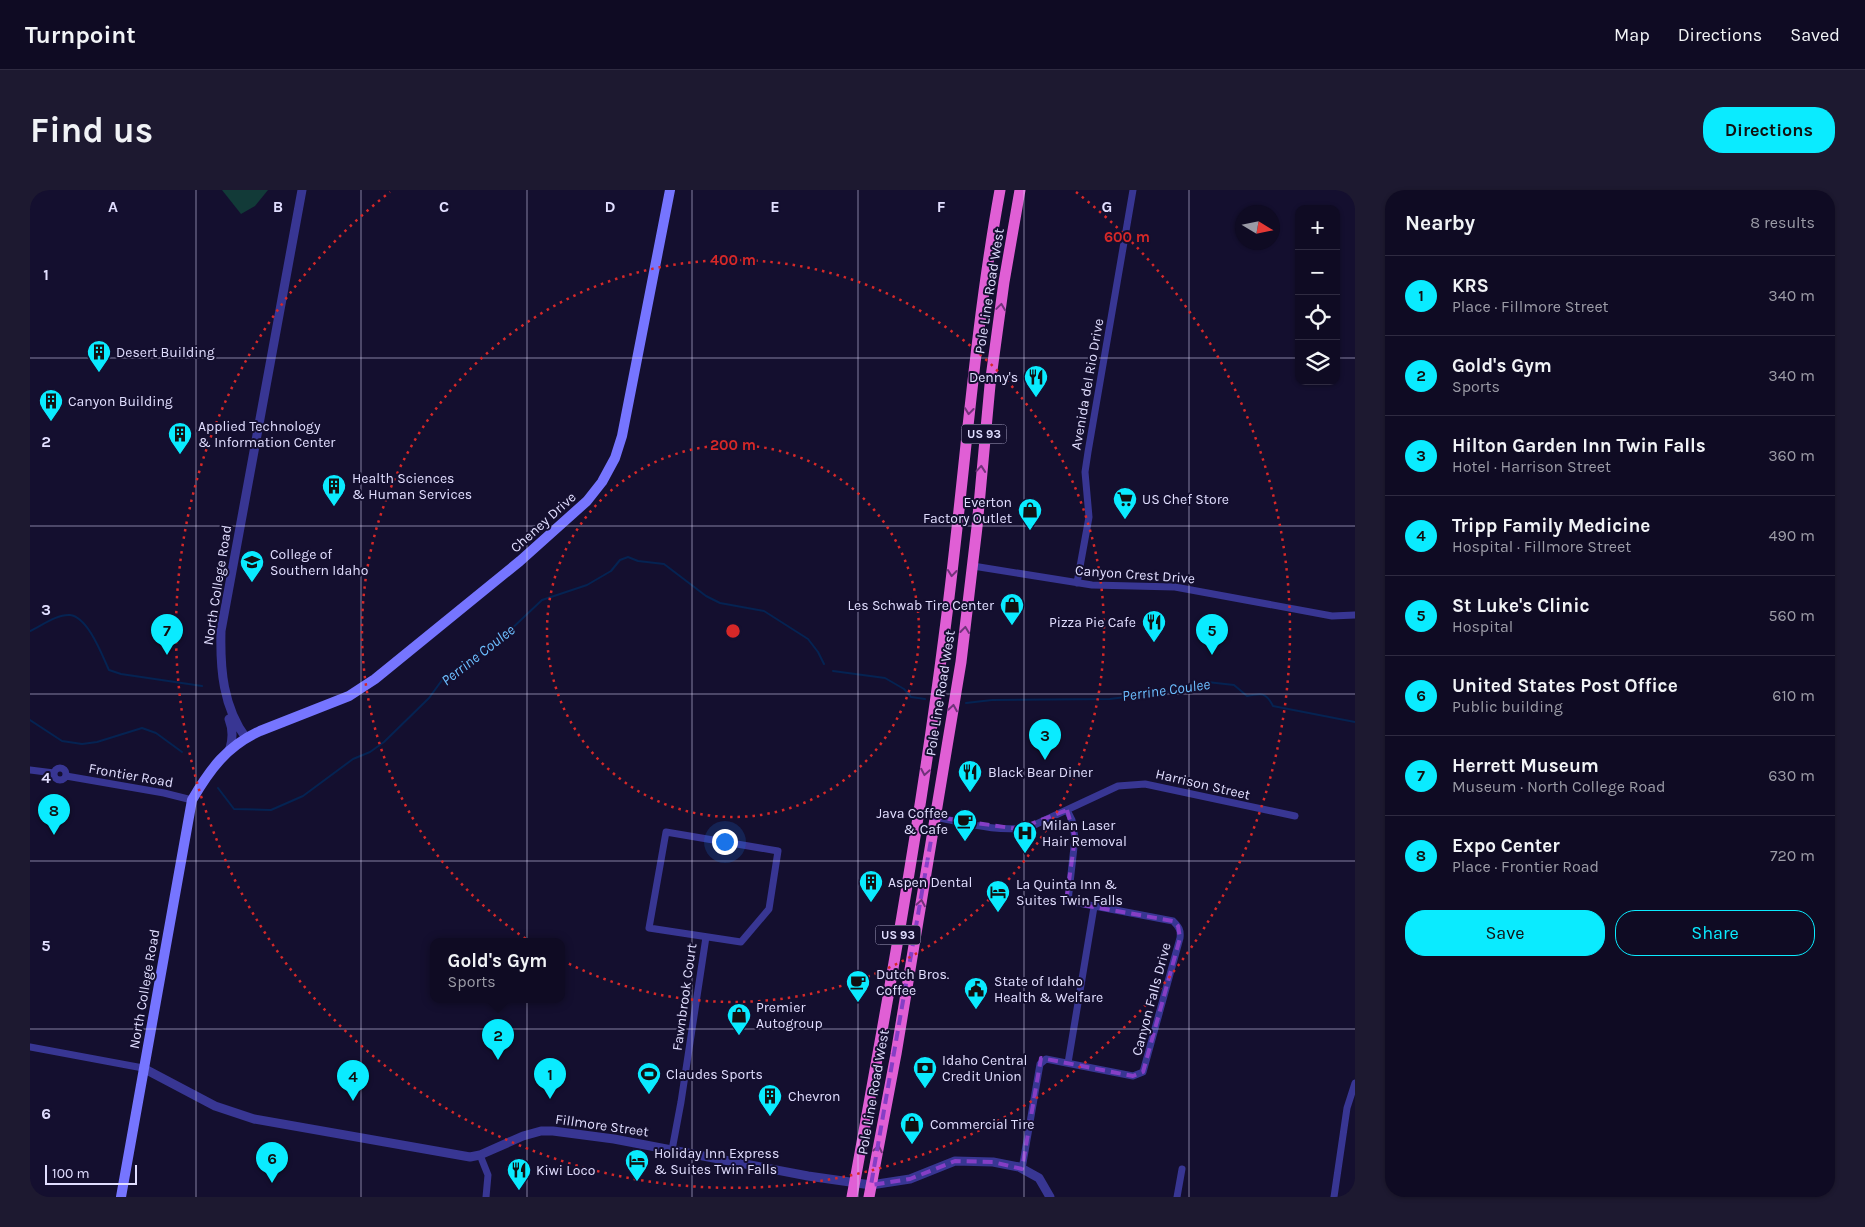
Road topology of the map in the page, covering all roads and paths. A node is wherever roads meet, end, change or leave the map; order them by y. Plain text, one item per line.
1 (302, 190) edge
2 (670, 190) edge
3 (1000, 190) edge
4 (1020, 190) edge
5 (1133, 190) edge
6 (972, 566) junction
7 (1077, 583) junction
8 (1355, 615) edge
9 (221, 631) junction
10 (246, 738) junction
11 (230, 748) junction
12 (30, 770) edge
13 (192, 800) junction
14 (1068, 810) junction
15 (1295, 816) dead end
16 (935, 817) junction
17 (1094, 907) junction
18 (706, 937) junction
19 (30, 1047) edge
20 (1068, 1063) junction
21 (144, 1068) junction
22 (1355, 1083) edge
23 (672, 1150) junction
24 (480, 1155) junction
25 (1022, 1169) junction
26 (1182, 1169) dead end
27 (854, 1183) junction
28 (870, 1191) edge
29 (121, 1197) edge
30 (486, 1197) edge
31 (852, 1197) edge
32 (1050, 1197) edge
33 (1177, 1197) edge
34 (1334, 1197) edge

1 - 9 street, North College Road
2 - 10 main road, Cheney Drive
3 -> 27 highway, Pole Line Road West / US 93
6 -> 4 highway, Pole Line Road West / US 93
5 - 7 street, Avenida del Rio Drive
6 - 7 street, Canyon Crest Drive
16 -> 6 highway, Pole Line Road West / US 93
7 - 8 street, Canyon Crest Drive
9 - 10 street, North College Road
9 - 11 street
10 - 11 main road, North College Road
11 - 13 main road, North College Road
12 - 13 street, Frontier Road
13 - 21 main road, North College Road
14 - 15 street, Harrison Street
14 - 16 street, Harrison Street
14 - 17 street, Canyon Falls Drive
28 -> 16 highway, Pole Line Road West / US 93
17 - 20 street
17 - 20 street, Canyon Falls Drive
18 - 18 street, Fawnbrook Court
18 - 23 street, Fawnbrook Court
19 - 21 street, Fillmore Street
20 - 25 street, Canyon Falls Drive
21 - 24 street, Fillmore Street
21 - 29 main road, North College Road
22 - 34 street
23 - 24 street, Fillmore Street
23 - 27 street, Fillmore Street
24 - 30 street
25 - 28 street, Fillmore Street
25 - 32 street, Fillmore Street
26 - 33 street
27 - 28 street, Fillmore Street
27 - 31 highway, Pole Line Road West / US 93

